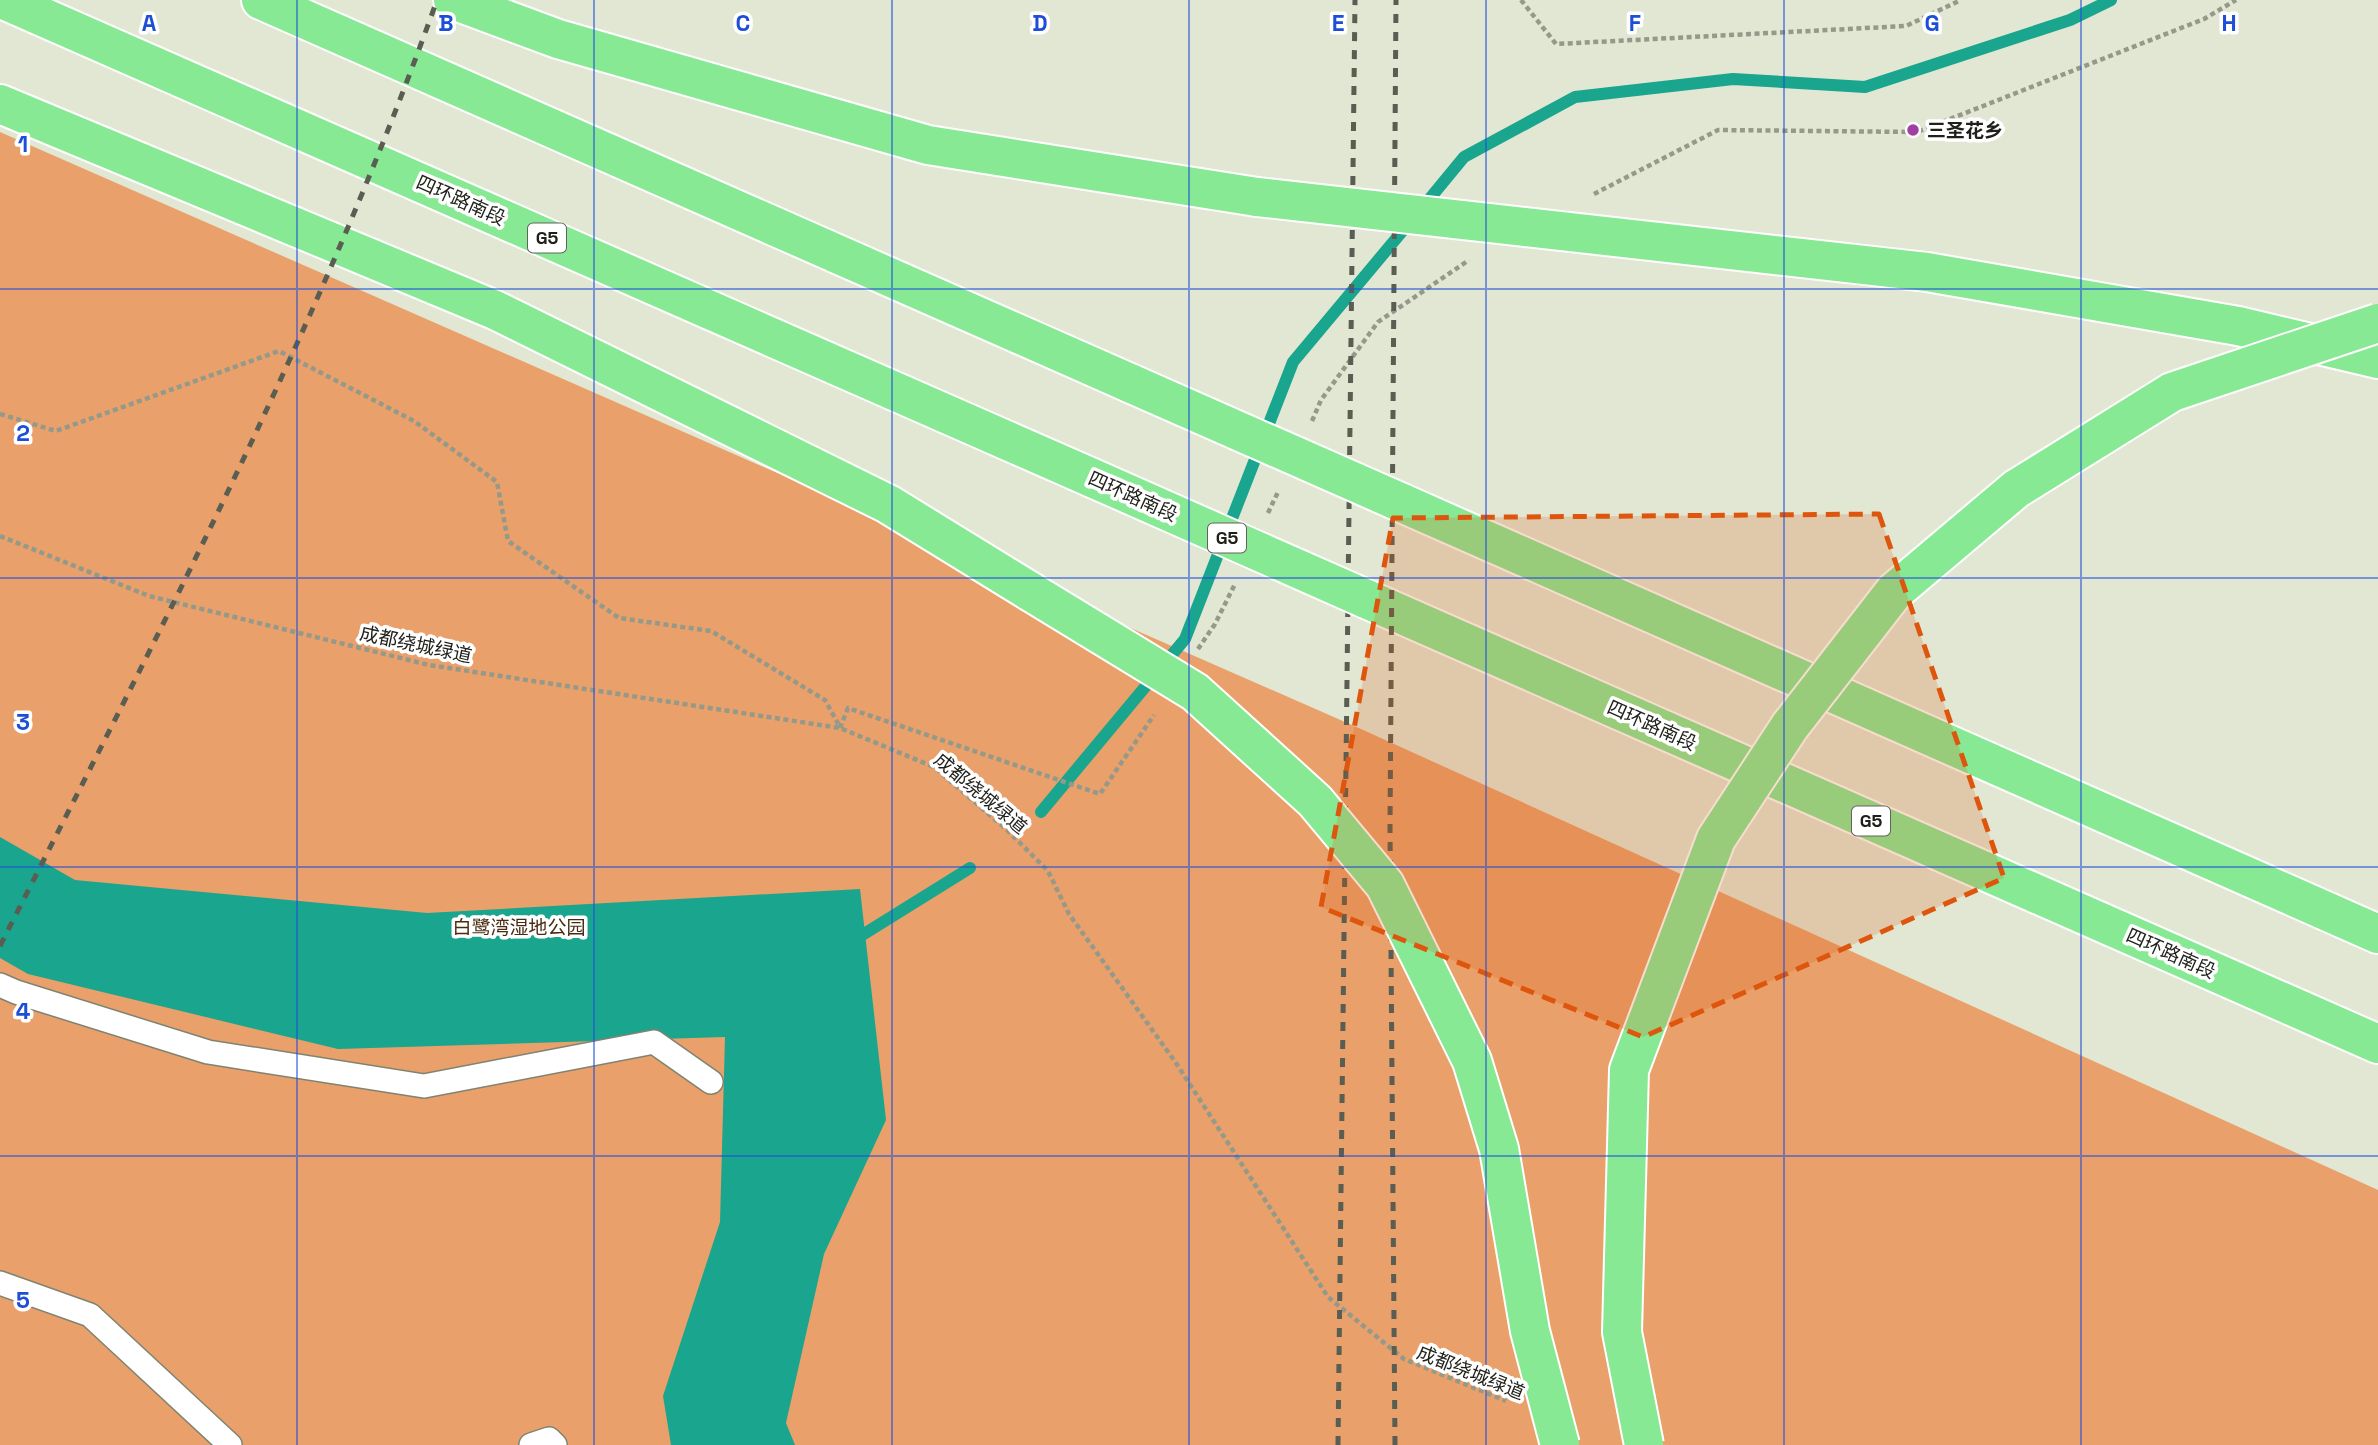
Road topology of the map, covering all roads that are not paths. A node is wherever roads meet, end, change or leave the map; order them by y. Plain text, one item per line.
1 (4, 0) edge
2 (261, 0) edge
3 (453, 0) edge
4 (0, 104) edge
5 (2378, 323) edge
6 (2378, 359) edge
7 (2378, 933) edge
8 (0, 985) edge
9 (2378, 1044) edge
10 (711, 1082) dead end
11 (0, 1283) edge
12 (230, 1445) edge
13 (531, 1445) edge
14 (555, 1445) edge
15 (1560, 1445) edge
16 (1644, 1445) edge

1 - 9 highway, 四环路南段 / G5, bridge
2 - 7 highway, bridge
3 - 6 highway, bridge
4 - 15 highway, bridge
5 - 16 highway, bridge
8 - 10 lane
11 - 12 lane
13 - 14 lane

